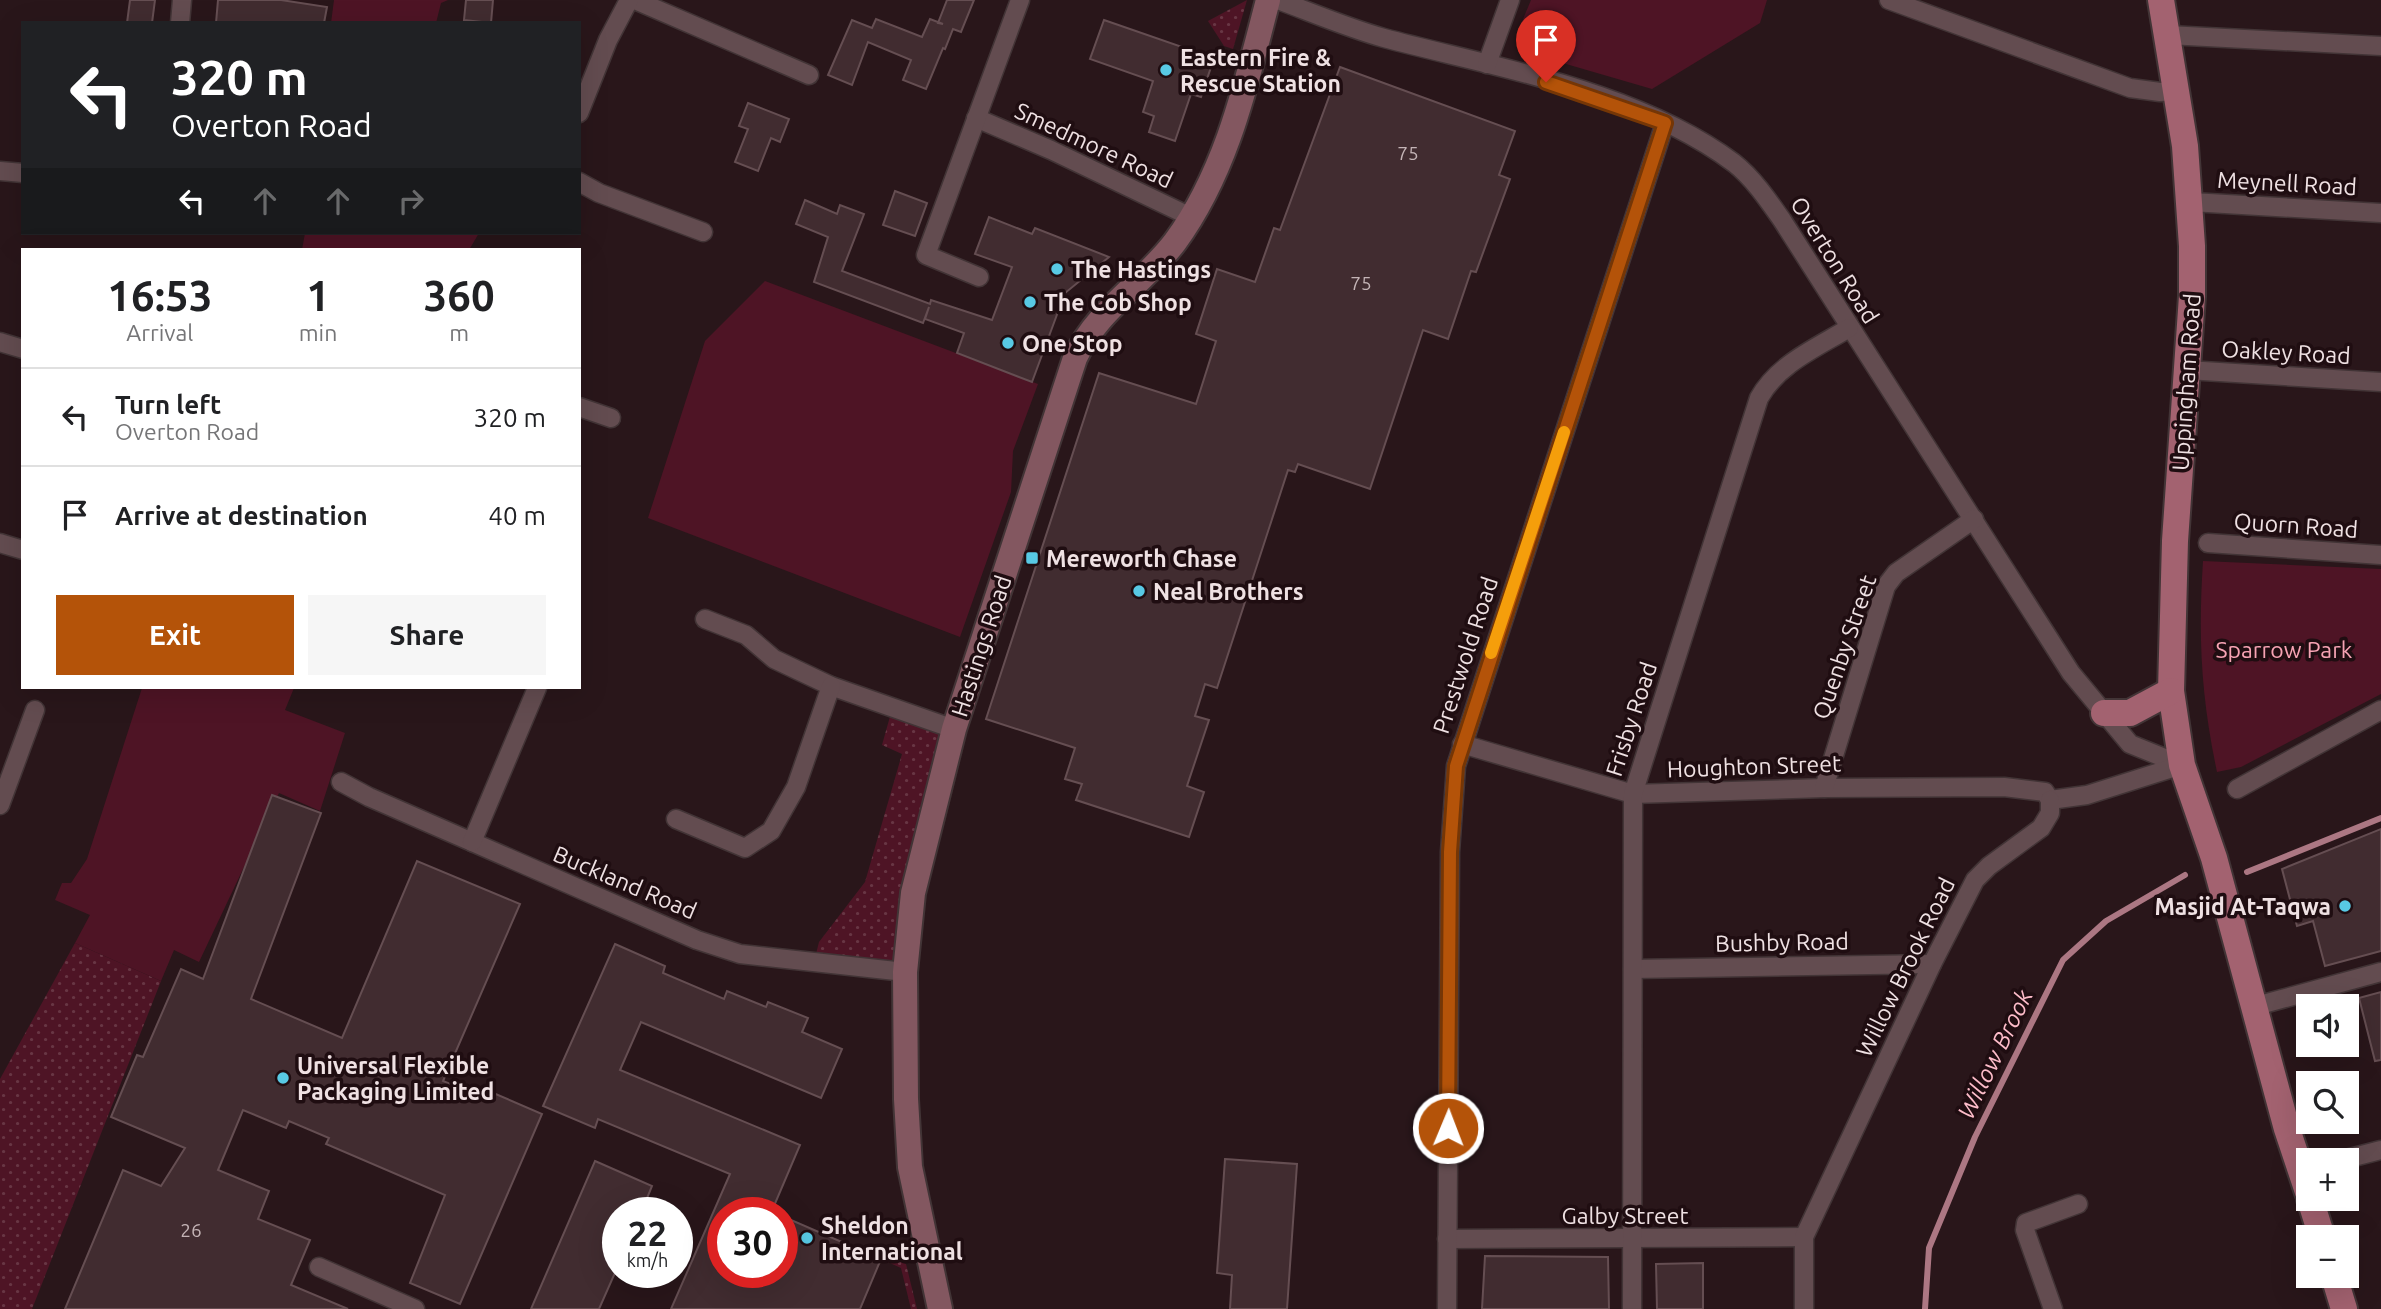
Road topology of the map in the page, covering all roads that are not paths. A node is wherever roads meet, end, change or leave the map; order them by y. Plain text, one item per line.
1 (182, 0) edge
2 (629, 0) edge
3 (635, 0) edge
4 (1020, 0) edge
5 (1268, 0) edge
6 (1278, 0) edge
7 (1510, 0) edge
8 (1889, 0) edge
9 (2161, 0) edge
10 (180, 21) edge
11 (2168, 35) junction
12 (2381, 46) edge
13 (1486, 64) junction
14 (809, 75) dead end
15 (2177, 91) junction
16 (581, 108) edge
17 (976, 118) junction
18 (1665, 123) junction
19 (0, 171) edge
20 (21, 173) edge
21 (581, 183) edge
22 (2191, 202) junction
23 (2381, 213) edge
24 (1192, 217) junction
25 (703, 232) dead end
26 (979, 277) dead end
27 (1849, 328) junction
28 (0, 342) edge
29 (21, 348) edge
30 (2187, 370) junction
31 (2381, 382) edge
32 (581, 408) edge
33 (611, 418) dead end
34 (1974, 519) junction
35 (0, 543) edge
36 (2208, 543) dead end
37 (21, 549) edge
38 (2381, 555) edge
39 (705, 619) dead end
40 (831, 686) junction
41 (537, 689) edge
42 (2171, 691) junction
43 (35, 710) dead end
44 (2381, 710) edge
45 (2104, 713) junction
46 (954, 729) junction
47 (1462, 744) junction
48 (2182, 765) junction
49 (341, 782) dead end
50 (1824, 788) junction
51 (2237, 789) dead end
52 (1633, 794) junction
53 (2050, 800) junction
54 (0, 805) edge
55 (676, 820) dead end
56 (472, 842) junction
57 (1932, 964) junction
58 (1633, 969) junction
59 (905, 972) junction
60 (2381, 972) edge
61 (2256, 1006) junction
62 (2381, 1150) edge
63 (2296, 1152) edge
64 (2359, 1156) edge
65 (2078, 1204) dead end
66 (1804, 1237) junction
67 (1447, 1239) junction
68 (1632, 1240) junction
69 (319, 1267) dead end
70 (2338, 1288) edge
71 (415, 1309) edge
72 (940, 1309) edge
73 (1447, 1309) edge
74 (1632, 1309) edge
75 (1804, 1309) edge
76 (2053, 1309) edge
77 (2344, 1309) edge

1 - 10 street
2 - 16 street
3 - 14 street
4 - 17 street, Smedmore Road
5 - 24 street, Hastings Road
6 - 13 street, Overton Road
7 - 13 street
8 - 15 street
9 - 11 main road, Uppingham Road
11 - 12 street
11 - 15 main road, Uppingham Road
13 - 18 street, Overton Road
15 - 22 main road, Uppingham Road
17 - 24 street, Smedmore Road
17 - 26 street, Smedmore Road
18 - 27 street, Overton Road
18 - 47 street, Prestwold Road
19 - 20 street
21 - 25 street
22 - 23 street, Meynell Road
22 - 30 main road, Uppingham Road
24 - 46 street, Hastings Road
27 - 34 street, Overton Road
27 - 52 street, Frisby Road
28 - 29 street
30 - 31 street, Oakley Road
30 - 42 main road, Uppingham Road
32 - 33 street
34 - 45 street, Overton Road
34 - 50 street, Quenby Street
35 - 37 street
36 - 38 street, Quorn Road
39 - 40 street
40 - 46 street
40 - 55 street
41 - 56 street
42 - 45 main road
42 - 48 main road, Uppingham Road
43 - 54 street
44 - 51 street
45 - 48 street, Overton Road
46 - 59 street, Hastings Road
47 - 52 street, Houghton Street
47 - 67 street, Prestwold Road
48 - 53 street
48 - 61 main road, Uppingham Road
49 - 56 street, Buckland Road
50 - 52 street, Houghton Street
50 - 53 street, Houghton Street
52 - 58 street, Frisby Road
53 - 57 street, Willow Brook Road
56 - 59 street, Buckland Road
57 - 58 street, Bushby Road
57 - 66 street, Willow Brook Road
58 - 68 street, Frisby Road
59 - 72 street, Hastings Road
60 - 61 street
61 - 63 main road, Uppingham Road
62 - 64 street
65 - 76 street
66 - 68 street, Galby Street
66 - 75 street, Willow Brook Road
67 - 68 street, Galby Street
67 - 73 street, Prestwold Road
68 - 74 street, Frisby Road
69 - 71 street
70 - 77 main road

